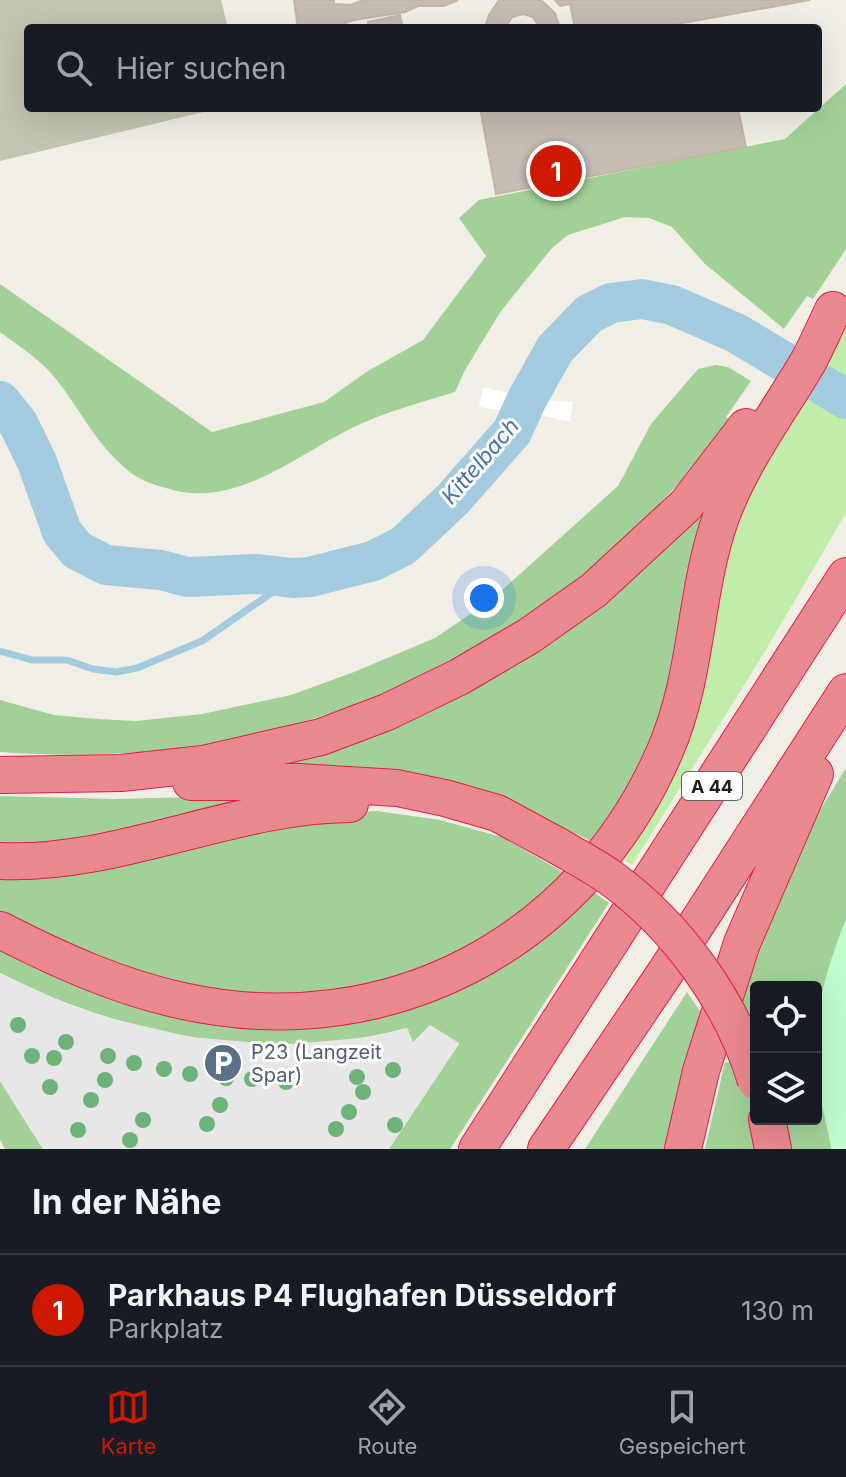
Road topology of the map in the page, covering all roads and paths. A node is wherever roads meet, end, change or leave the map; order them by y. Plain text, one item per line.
1 (839, 301) edge
2 (755, 428) junction
3 (846, 576) edge
4 (846, 692) edge
5 (846, 703) edge
6 (1, 775) edge
7 (558, 846) junction
8 (0, 861) edge
9 (0, 930) edge
10 (750, 1063) edge
11 (768, 1125) edge
12 (477, 1149) edge
13 (546, 1149) edge
14 (683, 1149) edge
15 (773, 1149) edge

1 - 2 highway
2 - 6 highway
2 - 9 highway
3 - 12 highway, A 44
4 - 13 highway, A 44
5 - 14 highway
6 - 7 highway
7 - 8 highway
7 - 10 highway, bridge
11 - 15 highway

